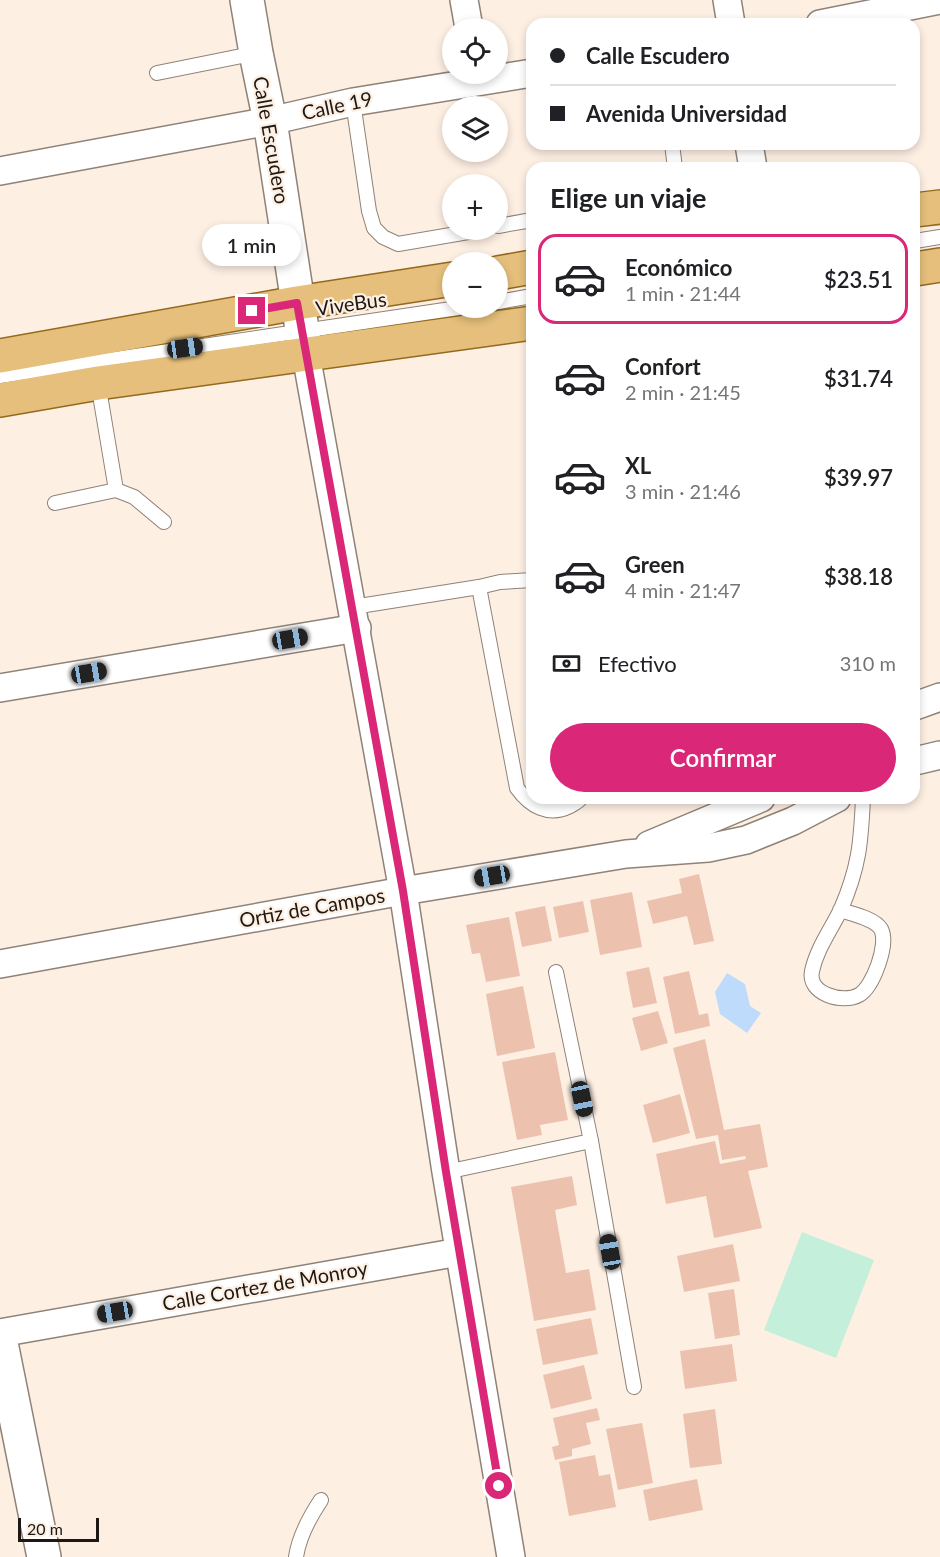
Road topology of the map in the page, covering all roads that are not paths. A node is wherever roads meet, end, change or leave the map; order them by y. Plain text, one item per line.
1 (247, 0) edge
2 (464, 0) edge
3 (727, 0) edge
4 (940, 0) edge
5 (467, 18) edge
6 (730, 18) edge
7 (850, 18) edge
8 (256, 53) junction
9 (157, 73) dead end
10 (526, 73) edge
11 (508, 75) edge
12 (443, 84) edge
13 (353, 102) junction
14 (270, 121) junction
15 (0, 171) edge
16 (940, 207) edge
17 (920, 209) edge
18 (526, 221) edge
19 (508, 224) edge
20 (442, 236) edge
21 (940, 237) edge
22 (920, 240) edge
23 (940, 265) edge
24 (526, 268) edge
25 (920, 268) edge
26 (508, 271) edge
27 (442, 283) edge
28 (526, 297) edge
29 (508, 300) edge
30 (442, 310) edge
31 (526, 323) edge
32 (301, 330) junction
33 (0, 357) edge
34 (0, 376) edge
35 (98, 383) junction
36 (0, 400) edge
37 (116, 490) junction
38 (55, 503) dead end
39 (164, 522) dead end
40 (526, 580) edge
41 (479, 587) junction
42 (355, 617) junction
43 (0, 688) edge
44 (940, 697) edge
45 (920, 704) edge
46 (940, 755) edge
47 (920, 760) edge
48 (526, 800) edge
49 (532, 804) edge
50 (573, 804) edge
51 (747, 804) edge
52 (826, 804) edge
53 (863, 804) edge
54 (626, 854) junction
55 (403, 891) junction
56 (840, 910) junction
57 (0, 964) edge
58 (556, 972) dead end
59 (591, 1141) junction
60 (446, 1172) junction
61 (459, 1252) junction
62 (0, 1333) edge
63 (0, 1338) edge
64 (634, 1387) dead end
65 (321, 1500) dead end
66 (44, 1557) edge
67 (296, 1557) edge
68 (511, 1557) edge

1 - 8 street, Calle Escudero
2 - 5 street
3 - 6 street
4 - 7 street
8 - 9 lane
8 - 14 street, Calle Escudero
10 - 11 street, Calle 19
12 - 13 street, Calle 19
13 - 14 street, Calle 19
13 - 20 lane
14 - 15 street, Calle 19
14 - 32 street, Calle Escudero
16 - 17 main road
18 - 19 lane
21 - 22 lane
23 - 25 main road
24 - 26 main road
27 - 32 main road
28 - 29 lane
30 - 32 lane, ViveBus
31 - 32 main road
32 - 33 main road
32 - 34 lane, ViveBus
32 - 35 main road
32 - 42 street, Calle Escudero
35 - 36 main road
35 - 37 lane
37 - 38 lane
37 - 39 lane
40 - 41 lane
41 - 42 lane
41 - 48 lane
42 - 43 street
42 - 55 street, Calle Escudero
44 - 45 street
46 - 47 street
49 - 50 lane
51 - 54 street, Ortiz de Campos
52 - 54 street, Ortiz de Campos
53 - 56 lane
54 - 55 street, Ortiz de Campos
55 - 57 street, Ortiz de Campos
55 - 60 street, Calle Escudero
56 - 56 lane
58 - 59 lane
59 - 60 lane
59 - 64 lane
60 - 61 street, Calle Escudero
61 - 62 street, Calle Cortez de Monroy
61 - 68 street, Calle Escudero
63 - 66 street
65 - 67 lane

